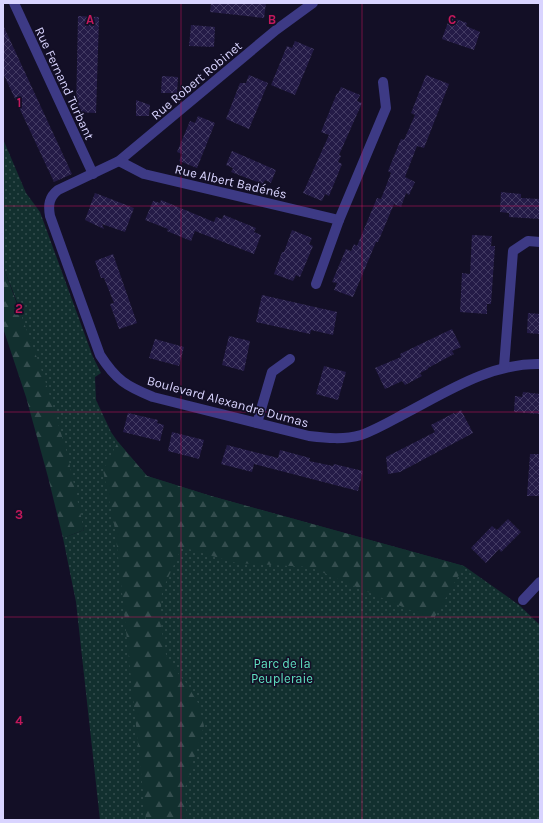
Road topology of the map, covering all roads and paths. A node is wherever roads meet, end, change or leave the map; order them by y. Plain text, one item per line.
1 (14, 3) edge
2 (313, 3) edge
3 (383, 82) dead end
4 (119, 161) junction
5 (93, 174) junction
6 (339, 220) junction
7 (540, 242) edge
8 (316, 284) dead end
9 (290, 359) dead end
10 (540, 364) edge
11 (504, 367) junction
12 (257, 423) junction
13 (540, 582) edge
14 (523, 600) dead end

1 - 5 street, Rue Fernand Turbant
2 - 4 street, Rue Robert Robinet
3 - 6 street
4 - 5 street, Rue Robert Robinet
4 - 6 street, Rue Albert Badénés
5 - 12 street, Boulevard Alexandre Dumas
6 - 8 street
7 - 11 street
9 - 12 street
10 - 11 street, Boulevard Alexandre Dumas
11 - 12 street, Boulevard Alexandre Dumas
13 - 14 street

